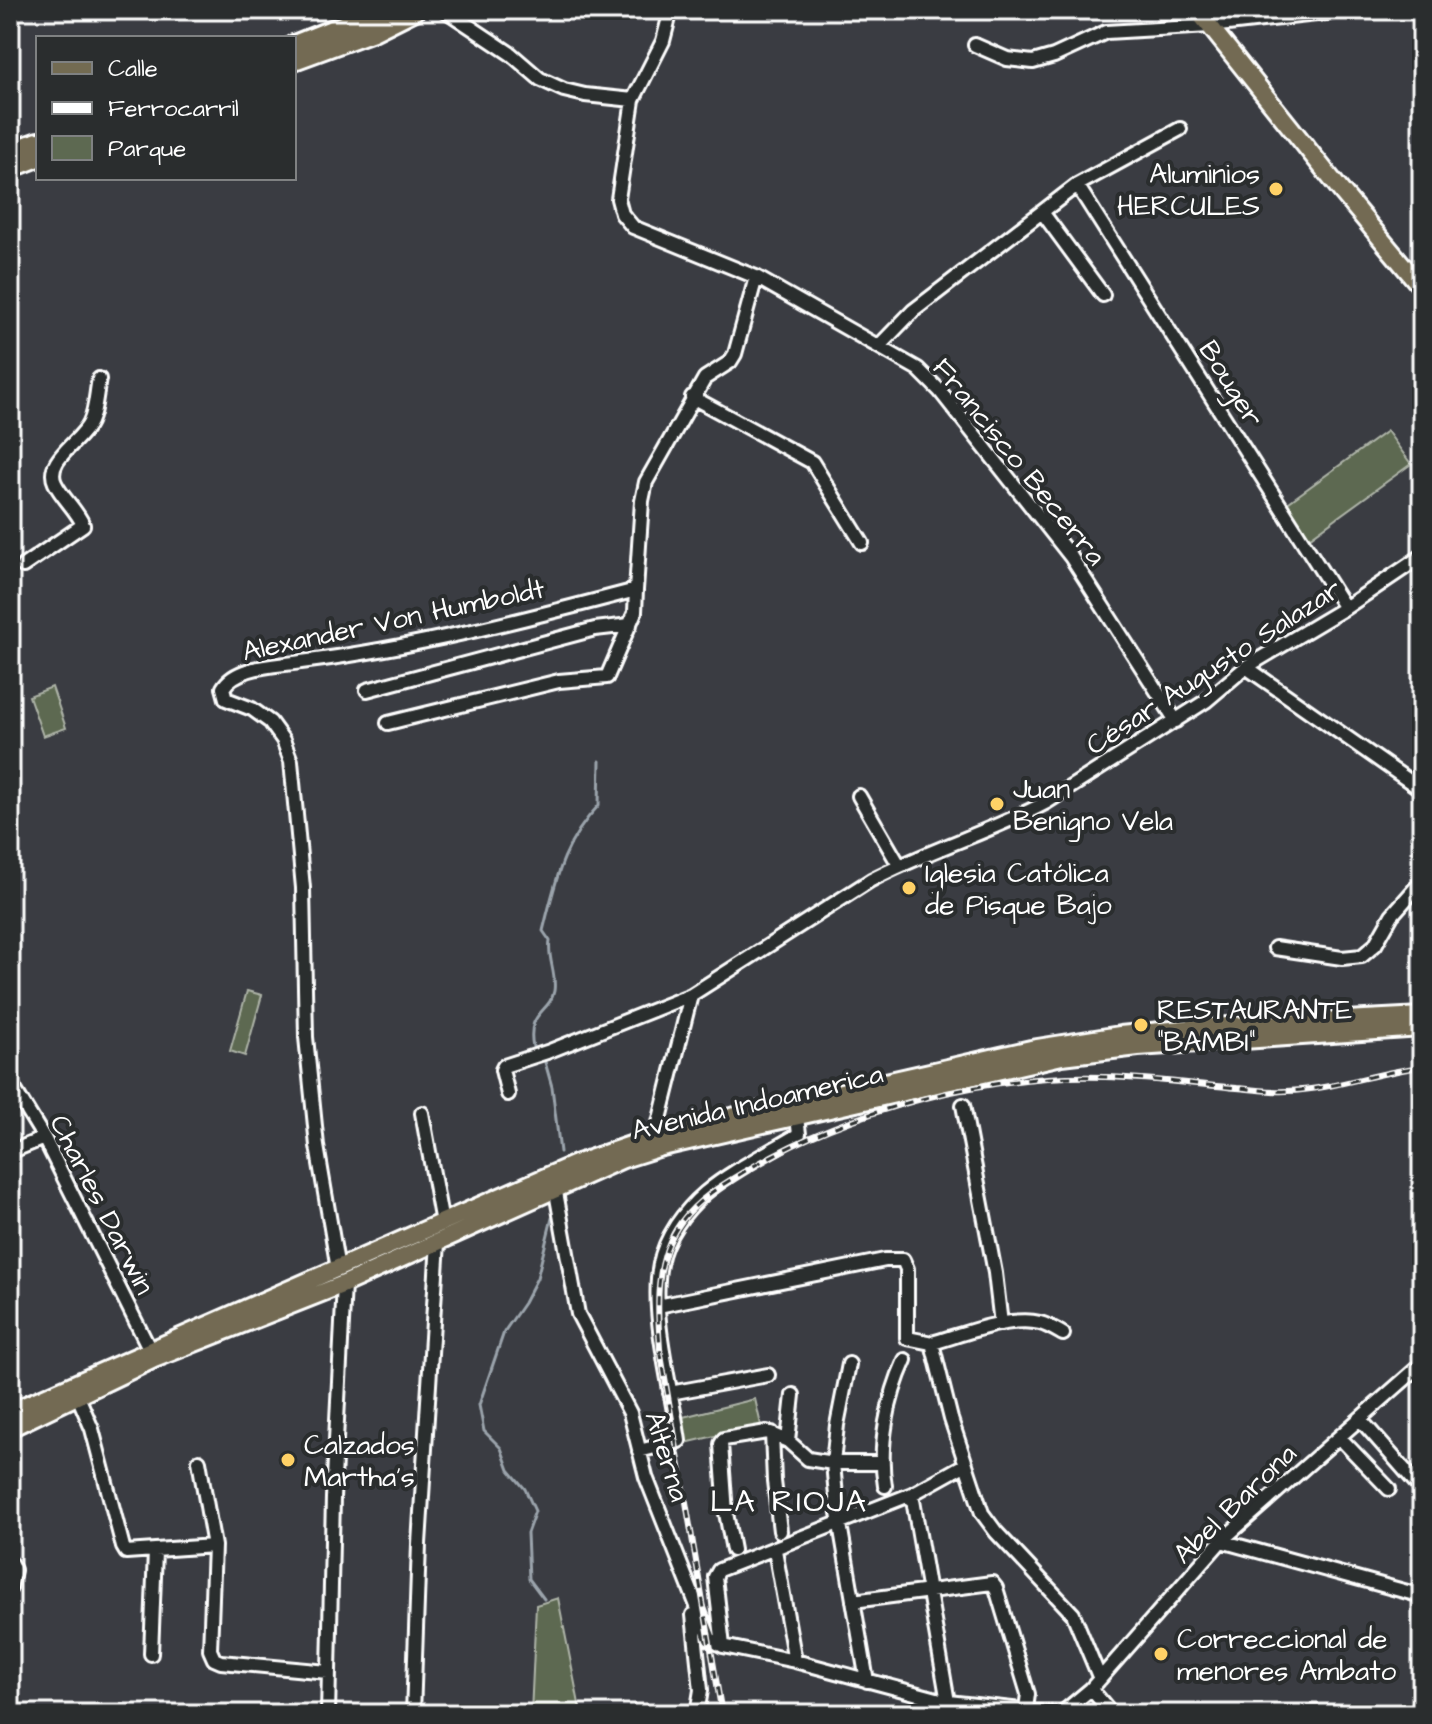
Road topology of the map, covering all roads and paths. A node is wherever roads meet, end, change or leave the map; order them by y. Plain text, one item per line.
1 (382, 10) edge
2 (415, 10) edge
3 (445, 10) edge
4 (671, 10) edge
5 (1197, 10) edge
6 (1353, 10) edge
7 (1295, 13) edge
8 (1210, 26) junction
9 (296, 44) edge
10 (975, 45) dead end
11 (296, 59) edge
12 (633, 100) junction
13 (1180, 129) dead end
14 (36, 143) edge
15 (10, 152) edge
16 (36, 158) edge
17 (10, 168) edge
18 (1077, 185) junction
19 (1042, 212) junction
20 (756, 277) junction
21 (1422, 288) edge
22 (1103, 295) dead end
23 (879, 346) junction
24 (99, 379) dead end
25 (692, 397) junction
26 (862, 543) dead end
27 (1422, 556) edge
28 (23, 566) dead end
29 (636, 590) junction
30 (1345, 608) junction
31 (630, 625) junction
32 (1246, 667) junction
33 (367, 690) dead end
34 (1176, 721) junction
35 (388, 723) dead end
36 (1422, 790) edge
37 (859, 796) dead end
38 (899, 865) junction
39 (1422, 881) edge
40 (1275, 948) dead end
41 (691, 995) junction
42 (1422, 1016) edge
43 (1422, 1028) edge
44 (10, 1082) edge
45 (508, 1094) dead end
46 (963, 1105) dead end
47 (422, 1113) dead end
48 (797, 1117) junction
49 (727, 1124) junction
50 (44, 1138) junction
51 (657, 1142) junction
52 (10, 1152) edge
53 (555, 1182) junction
54 (442, 1223) junction
55 (438, 1242) junction
56 (341, 1276) junction
57 (658, 1306) junction
58 (1001, 1324) junction
59 (1063, 1334) dead end
60 (932, 1343) junction
61 (157, 1352) junction
62 (905, 1360) dead end
63 (849, 1364) dead end
64 (1422, 1364) edge
65 (768, 1375) dead end
66 (670, 1393) junction
67 (77, 1394) junction
68 (793, 1395) dead end
69 (10, 1412) edge
70 (1360, 1419) junction
71 (10, 1428) edge
72 (772, 1433) junction
73 (1339, 1437) junction
74 (788, 1441) junction
75 (639, 1451) junction
76 (199, 1461) dead end
77 (833, 1463) junction
78 (881, 1463) junction
79 (966, 1464) junction
80 (1417, 1484) dead end
81 (885, 1486) dead end
82 (1389, 1489) dead end
83 (912, 1494) junction
84 (840, 1523) junction
85 (780, 1531) dead end
86 (1221, 1541) junction
87 (214, 1546) junction
88 (733, 1550) dead end
89 (775, 1550) junction
90 (155, 1551) junction
91 (11, 1568) edge
92 (10, 1588) edge
93 (690, 1592) junction
94 (929, 1593) junction
95 (1422, 1596) edge
96 (853, 1601) junction
97 (723, 1646) junction
98 (151, 1654) dead end
99 (795, 1661) junction
100 (328, 1672) junction
101 (867, 1681) junction
102 (1096, 1684) junction
103 (948, 1702) junction
104 (1026, 1709) junction
105 (1065, 1712) edge
106 (328, 1714) edge
107 (413, 1714) edge
108 (697, 1714) edge
109 (1112, 1714) edge

1 - 9 highway
2 - 11 highway
3 - 12 street
4 - 12 street, Francisco Becerra
5 - 8 main road
6 - 7 street
7 - 8 street
8 - 10 street
8 - 21 main road
12 - 20 street, Francisco Becerra
13 - 18 street
14 - 15 highway
16 - 17 highway
18 - 19 street
18 - 30 street, Bouger
19 - 22 street
19 - 23 street
20 - 23 street, Francisco Becerra
20 - 25 street
23 - 34 street, Francisco Becerra
24 - 28 street
25 - 26 street
25 - 29 street
27 - 30 street, César Augusto Salazar
29 - 31 street
29 - 56 street, Alexander Von Humboldt
30 - 32 street, César Augusto Salazar
31 - 33 street
31 - 35 street
32 - 34 street, César Augusto Salazar
32 - 36 street
34 - 38 street, César Augusto Salazar
37 - 38 street
38 - 41 street, César Augusto Salazar
39 - 40 street
41 - 45 street, César Augusto Salazar
41 - 51 street
42 - 49 main road, Avenida Indoamerica
43 - 48 main road, Avenida Indoamerica
44 - 50 street, Charles Darwin
46 - 58 street
47 - 54 street
48 - 49 main road, Avenida Indoamerica
48 - 57 street
49 - 51 main road, Avenida Indoamerica
50 - 52 street
50 - 61 street, Charles Darwin
51 - 53 main road, Avenida Indoamerica
53 - 54 main road, Avenida Indoamerica
53 - 55 main road, Avenida Indoamerica
53 - 75 street, Alterna
54 - 56 main road, Avenida Indoamerica
55 - 56 main road, Avenida Indoamerica
55 - 107 street
56 - 61 main road, Avenida Indoamerica
56 - 100 street
57 - 60 street
57 - 66 street
58 - 59 street
58 - 60 street
60 - 79 street
61 - 67 main road, Avenida Indoamerica
61 - 69 main road, Avenida Indoamerica
62 - 78 street
63 - 77 street
64 - 70 street, Abel Barona
65 - 66 street
66 - 75 street
67 - 71 main road, Avenida Indoamerica
67 - 90 street
68 - 74 street
70 - 73 street, Abel Barona
70 - 80 street
72 - 74 street
72 - 85 street
72 - 88 street
73 - 82 street
73 - 86 street, Abel Barona
74 - 77 street
75 - 93 street, Alterna
76 - 87 street
77 - 78 street
77 - 84 street
78 - 81 street
79 - 83 street
79 - 102 street
83 - 84 street
83 - 94 street
84 - 89 street
84 - 96 street
86 - 95 street
86 - 102 street, Abel Barona
87 - 90 street
87 - 100 street
89 - 97 street
89 - 99 street
90 - 98 street
91 - 92 street
93 - 97 street, Alterna
93 - 108 street
94 - 96 street
94 - 103 street
94 - 104 street
96 - 101 street
97 - 99 street
99 - 101 street
100 - 106 street
101 - 103 street
102 - 105 street, Abel Barona
102 - 109 street
103 - 104 street
104 - 105 street

